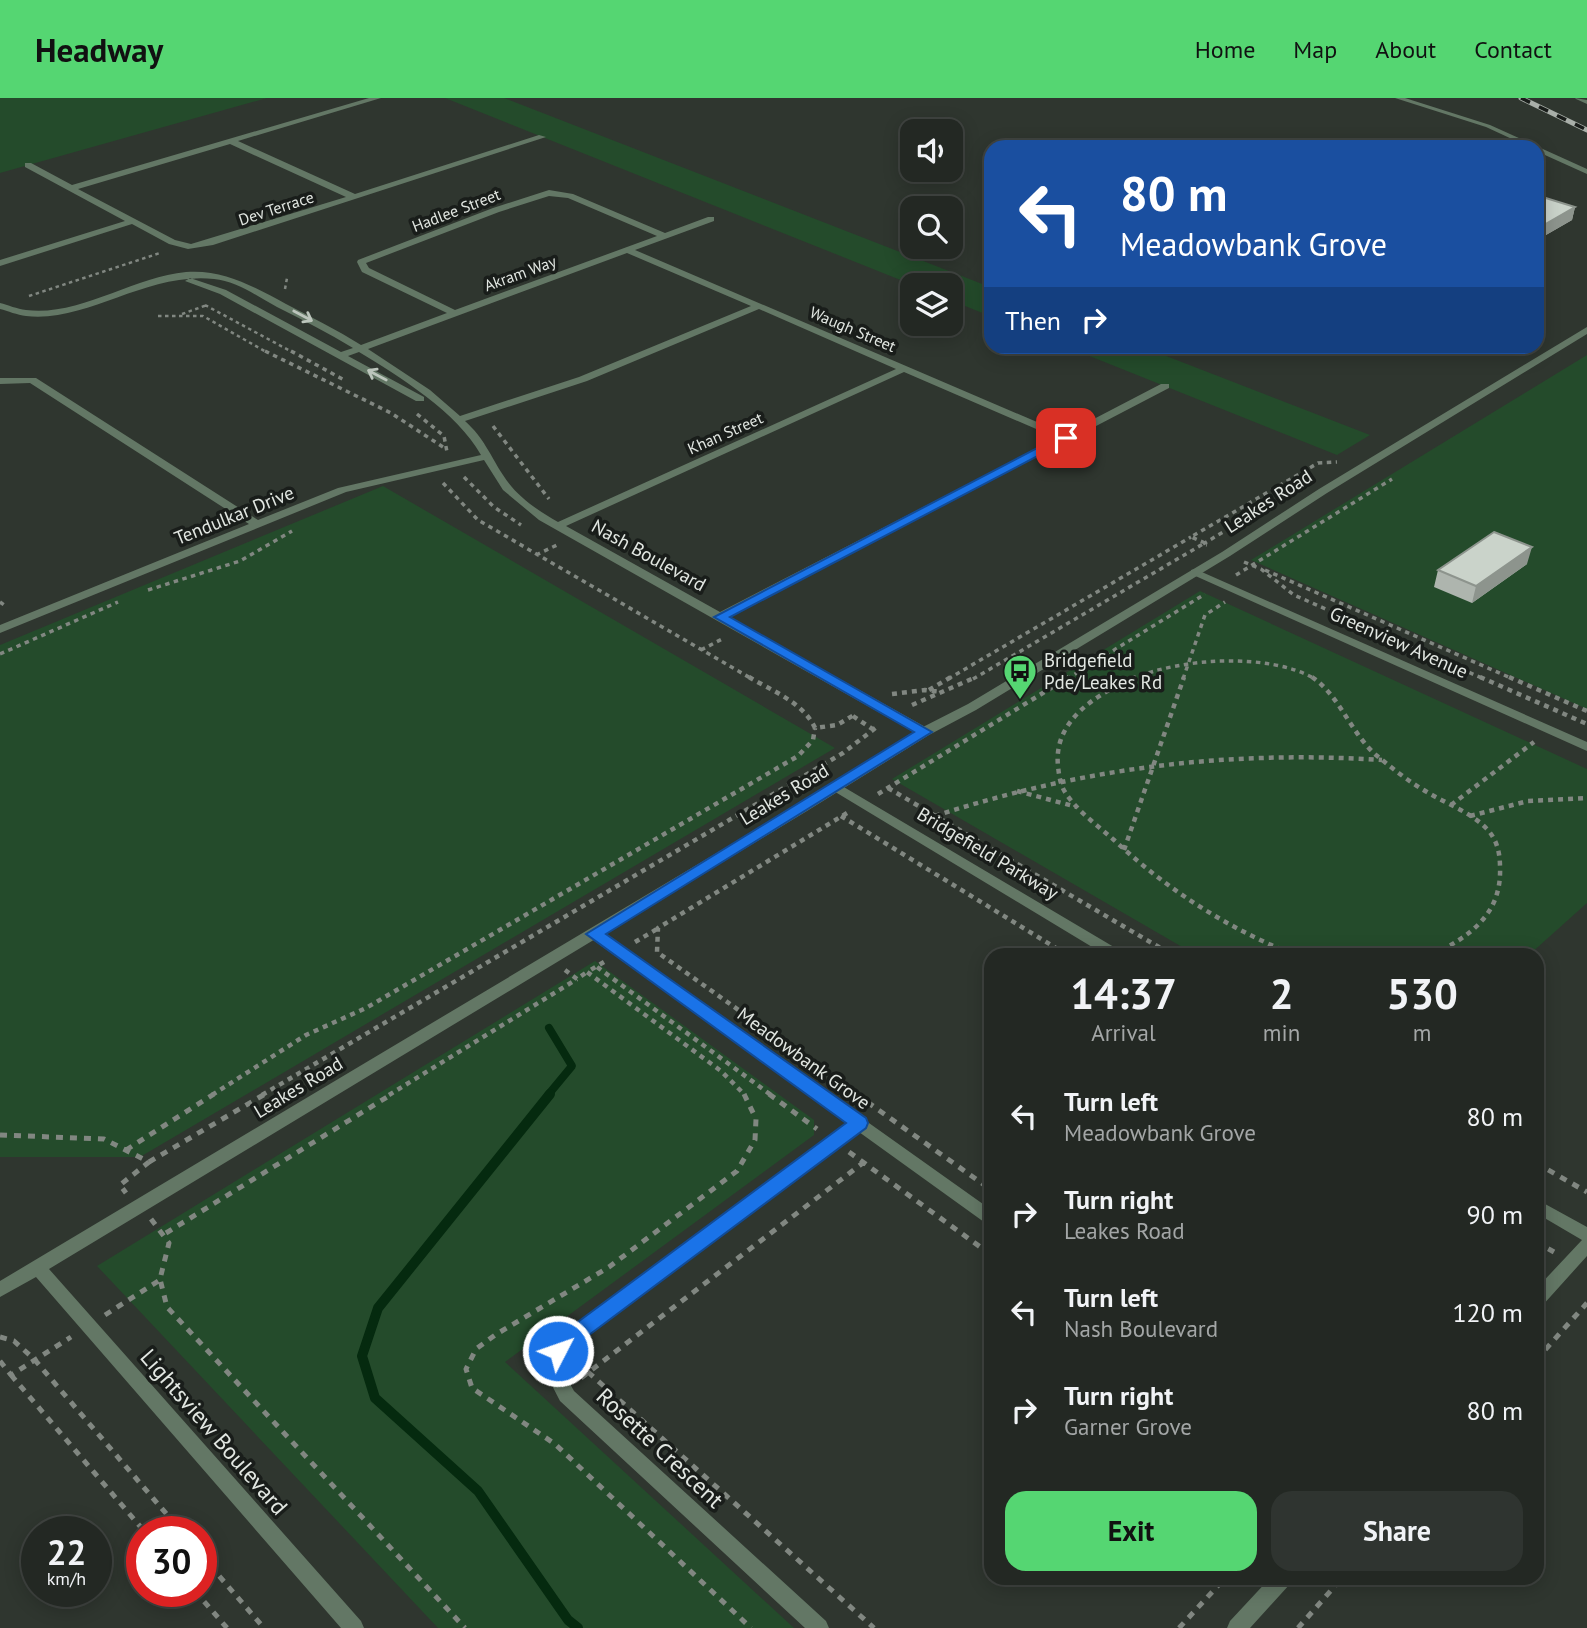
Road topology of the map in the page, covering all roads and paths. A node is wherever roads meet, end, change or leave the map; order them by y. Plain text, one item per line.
1 (377, 98) edge
2 (1398, 98) edge
3 (1578, 98) edge
4 (1587, 102) edge
5 (542, 137) dead end
6 (1519, 140) edge
7 (230, 141) junction
8 (1544, 151) edge
9 (28, 165) dead end
10 (1587, 173) edge
11 (71, 188) junction
12 (354, 197) junction
13 (711, 219) dead end
14 (133, 221) junction
15 (665, 236) junction
16 (628, 250) junction
17 (160, 253) dead end
18 (187, 255) junction
19 (0, 262) edge
20 (175, 277) junction
21 (287, 278) dead end
22 (284, 295) dead end
23 (26, 297) dead end
24 (205, 305) dead end
25 (0, 306) edge
26 (759, 306) junction
27 (456, 314) junction
28 (158, 316) dead end
29 (176, 316) junction
30 (1587, 330) edge
31 (359, 349) junction
32 (339, 356) junction
33 (905, 368) junction
34 (0, 381) edge
35 (1165, 386) dead end
36 (479, 414) junction
37 (458, 420) junction
38 (1066, 438) junction
39 (446, 450) dead end
40 (488, 456) junction
41 (1345, 461) dead end
42 (433, 469) junction
43 (465, 478) dead end
44 (1392, 479) dead end
45 (444, 483) junction
46 (431, 486) dead end
47 (578, 517) junction
48 (257, 524) junction
49 (558, 526) junction
50 (299, 527) dead end
51 (577, 537) junction
52 (1191, 537) junction
53 (1205, 543) dead end
54 (536, 556) junction
55 (1261, 569) dead end
56 (1195, 572) junction
57 (1222, 584) junction
58 (139, 593) dead end
59 (127, 598) dead end
60 (1226, 601) dead end
61 (0, 602) edge
62 (6, 607) dead end
63 (720, 617) junction
64 (1, 628) edge
65 (1, 653) edge
66 (1188, 665) junction
67 (884, 686) dead end
68 (928, 691) junction
69 (895, 692) junction
70 (874, 703) junction
71 (972, 707) junction
72 (1587, 711) edge
73 (999, 721) junction
74 (837, 725) dead end
75 (815, 728) junction
76 (924, 732) junction
77 (1535, 740) dead end
78 (1587, 747) edge
79 (1384, 760) junction
80 (1153, 766) junction
81 (1060, 781) junction
82 (837, 787) junction
83 (888, 788) junction
84 (1017, 791) junction
85 (1587, 798) edge
86 (863, 803) junction
87 (1451, 805) junction
88 (1078, 807) junction
89 (841, 816) junction
90 (935, 816) junction
91 (1469, 816) junction
92 (1124, 850) junction
93 (594, 934) junction
94 (1056, 948) edge
95 (1106, 948) edge
96 (1160, 948) edge
97 (1275, 948) edge
98 (1447, 948) edge
99 (597, 967) dead end
100 (577, 979) dead end
101 (859, 1123) junction
102 (0, 1135) edge
103 (834, 1142) junction
104 (126, 1150) junction
105 (863, 1162) junction
106 (1544, 1168) edge
107 (984, 1185) edge
108 (1587, 1192) edge
109 (138, 1207) junction
110 (1544, 1210) edge
111 (984, 1213) edge
112 (166, 1233) junction
113 (1587, 1235) edge
114 (1587, 1245) edge
115 (984, 1250) edge
116 (38, 1268) junction
117 (0, 1290) edge
118 (1544, 1292) edge
119 (1587, 1303) edge
120 (0, 1336) edge
121 (1544, 1351) edge
122 (588, 1373) junction
123 (11, 1375) dead end
124 (564, 1391) junction
125 (131, 1516) edge
126 (168, 1516) edge
127 (217, 1574) edge
128 (1219, 1585) edge
129 (1277, 1585) edge
130 (1336, 1585) edge
131 (208, 1607) edge
132 (226, 1628) edge
133 (264, 1628) edge
134 (354, 1628) edge
135 (465, 1628) edge
136 (819, 1628) edge
137 (874, 1628) edge
138 (1179, 1628) edge
139 (1237, 1628) edge
140 (1298, 1628) edge

1 - 7 street
2 - 6 lane
3 - 4 lane
5 - 12 street, Dev Terrace
7 - 11 street
7 - 12 street
8 - 10 lane
9 - 11 street
11 - 14 street
12 - 18 street, Dev Terrace
13 - 15 street, Akram Way
14 - 18 street
14 - 19 street
15 - 16 street, Akram Way
15 - 27 street, Hadlee Street
16 - 26 street, Waugh Street
16 - 27 street, Akram Way
17 - 23 path
18 - 20 street
20 - 25 street
20 -> 31 street, Nash Boulevard
20 - 32 street, Nash Boulevard
21 - 22 path
24 - 29 path
26 - 33 street, Waugh Street
26 - 36 street
27 - 31 street, Akram Way
28 - 29 path
29 - 39 path
30 - 56 street, Leakes Road
31 - 32 street, Akram Way
31 - 37 street, Nash Boulevard
37 -> 32 street, Nash Boulevard
33 - 38 street, Waugh Street
33 - 47 street, Khan Street
34 - 48 street
35 - 38 street
36 - 37 street
36 - 47 path
37 - 40 street, Nash Boulevard
38 - 63 street
40 - 42 street, Tendulkar Drive
40 - 49 street, Nash Boulevard
41 - 52 path
42 - 45 path
42 - 48 street, Tendulkar Drive
43 - 45 path
44 - 57 path
45 - 46 path
45 - 54 path
47 - 49 street, Khan Street
48 - 64 street, Tendulkar Drive
49 - 51 street, Nash Boulevard
50 - 58 path
51 - 54 path
51 - 63 street, Nash Boulevard
52 - 53 path
52 - 68 path
54 - 75 path
55 - 72 path
56 - 57 street, Greenview Avenue
56 - 71 street, Leakes Road
57 - 73 path
57 - 78 street, Greenview Avenue
59 - 65 path
60 - 66 path
61 - 62 path
63 - 70 street, Nash Boulevard
66 - 79 path
66 - 80 path
66 - 81 path
67 - 69 path
68 - 69 path
68 - 71 path
69 - 70 path
70 - 76 street, Nash Boulevard
71 - 73 path
71 - 76 street, Leakes Road
73 - 83 path
74 - 75 path
75 - 104 path
76 - 82 street, Leakes Road
77 - 87 path
79 - 80 path
79 - 87 path
80 - 81 path
80 - 92 path
81 - 84 path
81 - 88 path
82 - 86 street, Bridgefield Parkway
82 - 93 street, Leakes Road
83 - 86 path
83 - 90 path
84 - 88 path
84 - 90 path
85 - 91 path
86 - 89 path
86 - 95 street, Bridgefield Parkway
87 - 91 path
88 - 92 path
89 - 94 path
89 - 107 path
90 - 96 path
91 - 98 path
92 - 97 path
93 - 101 street, Meadowbank Grove
93 - 109 street, Leakes Road
99 - 103 path
100 - 112 path
101 - 103 street, Rosette Crescent
101 - 111 street, Meadowbank Grove
102 - 104 path
103 - 105 path
103 - 124 street, Rosette Crescent
104 - 109 path
105 - 115 path
105 - 122 path
106 - 108 path
109 - 112 path
109 - 116 street, Leakes Road
110 - 113 street
112 - 135 path
114 - 118 street
116 - 117 street, Leakes Road
116 - 134 street, Lightsview Boulevard
119 - 121 path
120 - 126 path
122 - 124 path
122 - 137 path
123 - 125 path
124 - 136 street, Rosette Crescent
127 - 133 path
128 - 138 path
129 - 139 street
130 - 140 path
131 - 132 path

